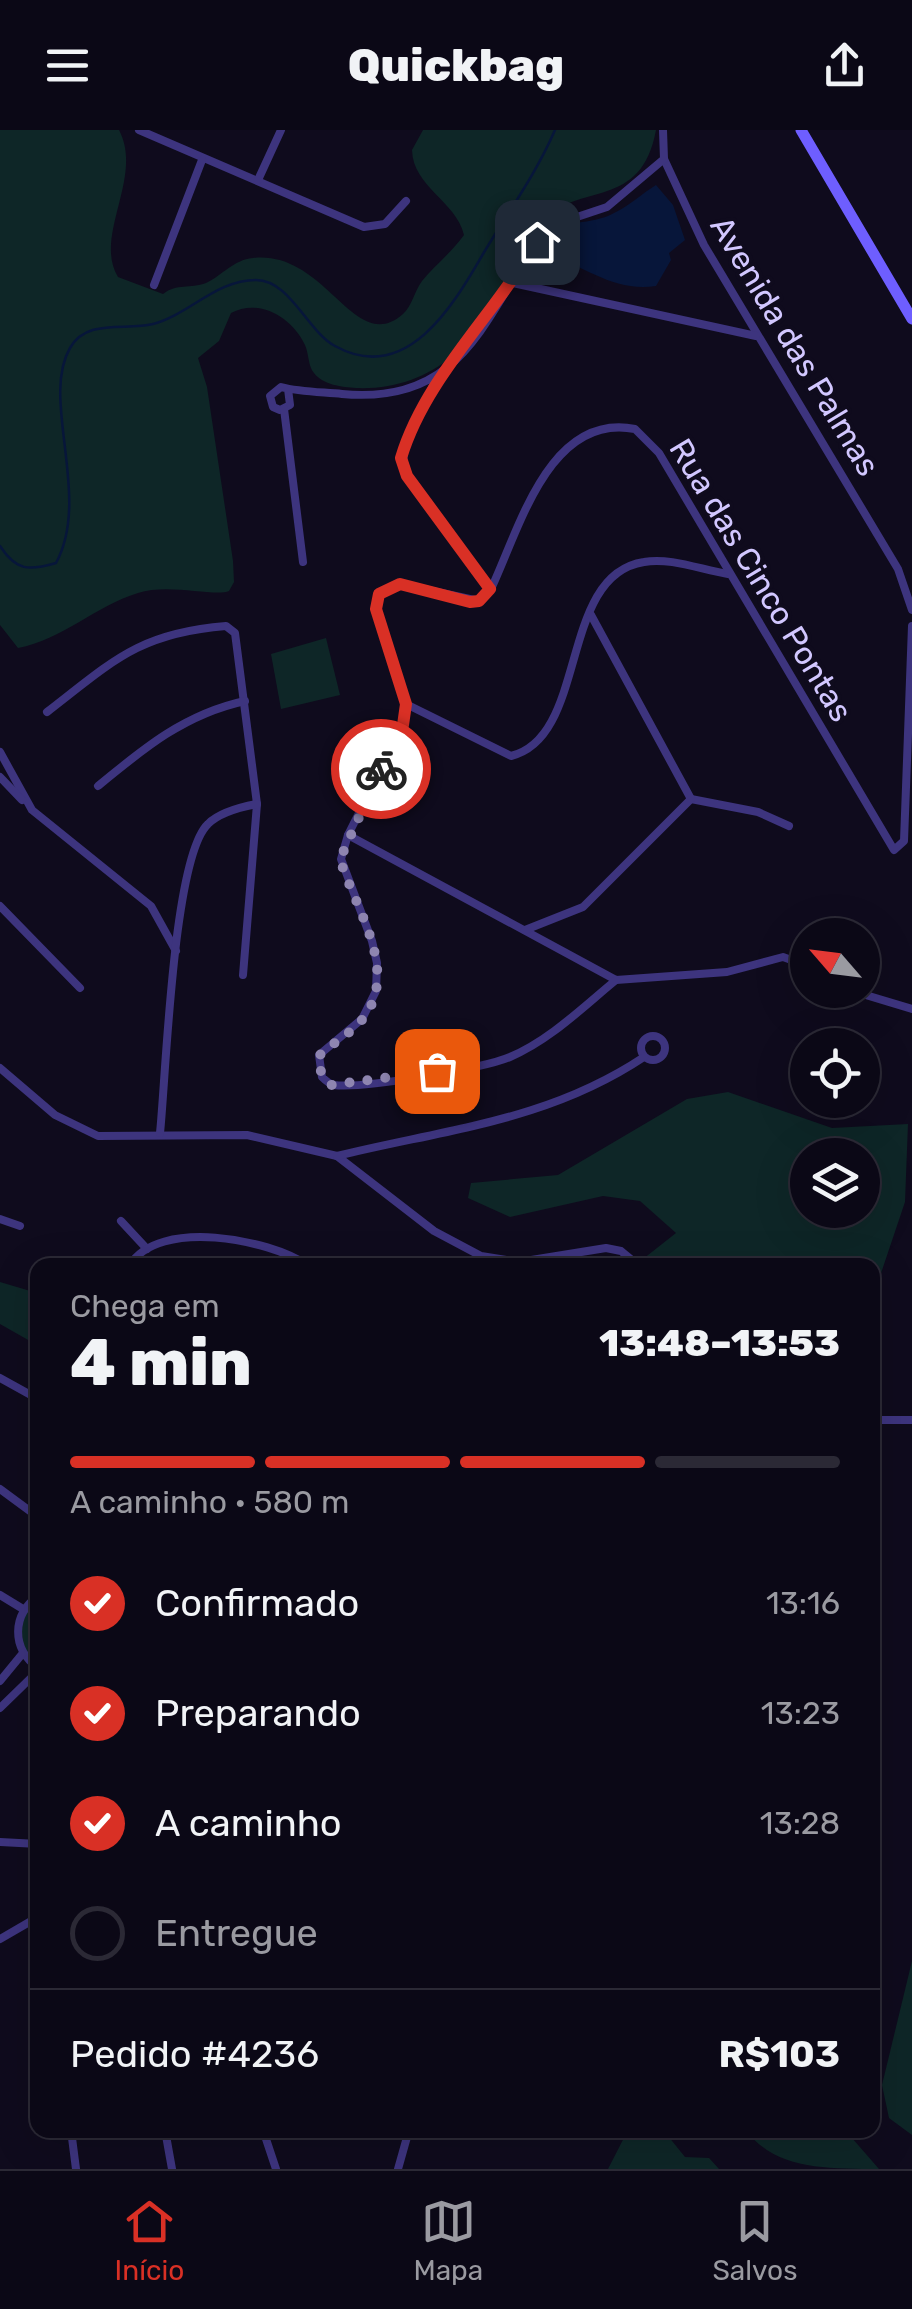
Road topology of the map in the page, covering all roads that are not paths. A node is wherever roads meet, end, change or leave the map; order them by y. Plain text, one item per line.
1 (139, 130) edge
2 (282, 130) edge
3 (663, 130) edge
4 (801, 130) edge
5 (664, 159) junction
6 (202, 160) junction
7 (258, 180) junction
8 (406, 201) dead end
9 (513, 283) junction
10 (154, 284) dead end
11 (912, 319) edge
12 (756, 336) junction
13 (435, 380) junction
14 (288, 389) junction
15 (284, 409) junction
16 (304, 562) dead end
17 (728, 574) junction
18 (490, 589) junction
19 (912, 610) edge
20 (590, 614) junction
21 (912, 626) edge
22 (245, 700) junction
23 (406, 704) junction
24 (47, 712) dead end
25 (0, 754) edge
26 (0, 777) edge
27 (98, 786) dead end
28 (692, 799) junction
29 (257, 804) junction
30 (32, 810) junction
31 (789, 826) dead end
32 (904, 826) junction
33 (880, 828) junction
34 (348, 835) junction
35 (0, 906) edge
36 (525, 930) junction
37 (176, 951) junction
38 (790, 959) edge
39 (243, 975) dead end
40 (616, 980) junction
41 (80, 988) dead end
42 (880, 999) edge
43 (912, 1009) edge
44 (644, 1057) dead end
45 (0, 1068) edge
46 (160, 1133) junction
47 (337, 1156) junction
48 (0, 1219) edge
49 (120, 1221) dead end
50 (20, 1226) dead end
51 (147, 1248) junction
52 (137, 1258) edge
53 (294, 1258) edge
54 (494, 1258) edge
55 (544, 1258) edge
56 (630, 1258) edge
57 (0, 1378) edge
58 (30, 1395) edge
59 (880, 1420) edge
60 (912, 1420) edge
61 (0, 1489) edge
62 (30, 1511) edge
63 (0, 1595) edge
64 (30, 1603) edge
65 (24, 1609) junction
66 (23, 1653) junction
67 (30, 1660) edge
68 (30, 1677) edge
69 (0, 1681) edge
70 (0, 1708) edge
71 (0, 1842) edge
72 (30, 1844) edge
73 (30, 1922) edge
74 (0, 1939) edge
75 (71, 2138) edge
76 (166, 2138) edge
77 (266, 2138) edge
78 (407, 2138) edge
79 (76, 2169) edge
80 (172, 2169) edge
81 (276, 2169) edge
82 (398, 2169) edge

1 - 6 street
2 - 7 street
3 - 5 street
4 - 11 street
5 - 9 street
5 - 12 street, Avenida das Palmas
6 - 7 street
6 - 10 street
7 - 8 street
9 - 12 street
9 - 13 street
12 - 19 street, Avenida das Palmas
13 - 14 street
13 - 18 street
14 - 15 street
14 - 15 street
15 - 16 street
17 - 18 street, Rua das Cinco Pontas
17 - 20 street
17 - 33 street, Rua das Cinco Pontas
18 - 23 street
20 - 23 street
20 - 28 street
21 - 32 street
22 - 24 street
22 - 27 street
22 - 29 street
23 - 34 street
25 - 30 street
26 - 30 street
28 - 31 street
28 - 36 street
29 - 37 street
29 - 39 street
30 - 37 street
32 - 33 street
32 - 33 street
34 - 36 street
34 - 40 street
35 - 41 street
36 - 40 street
37 - 46 street
38 - 40 street
42 - 43 street
44 - 47 street
45 - 46 street
46 - 47 street
47 - 54 street
48 - 50 street
49 - 51 street
51 - 52 street
51 - 53 street
55 - 56 street
57 - 58 street
59 - 60 street
61 - 62 street
63 - 65 street
64 - 65 street
65 - 66 street
66 - 67 street
66 - 69 street
68 - 70 street
71 - 72 street
73 - 74 street
75 - 79 street
76 - 80 street
77 - 81 street
78 - 82 street

